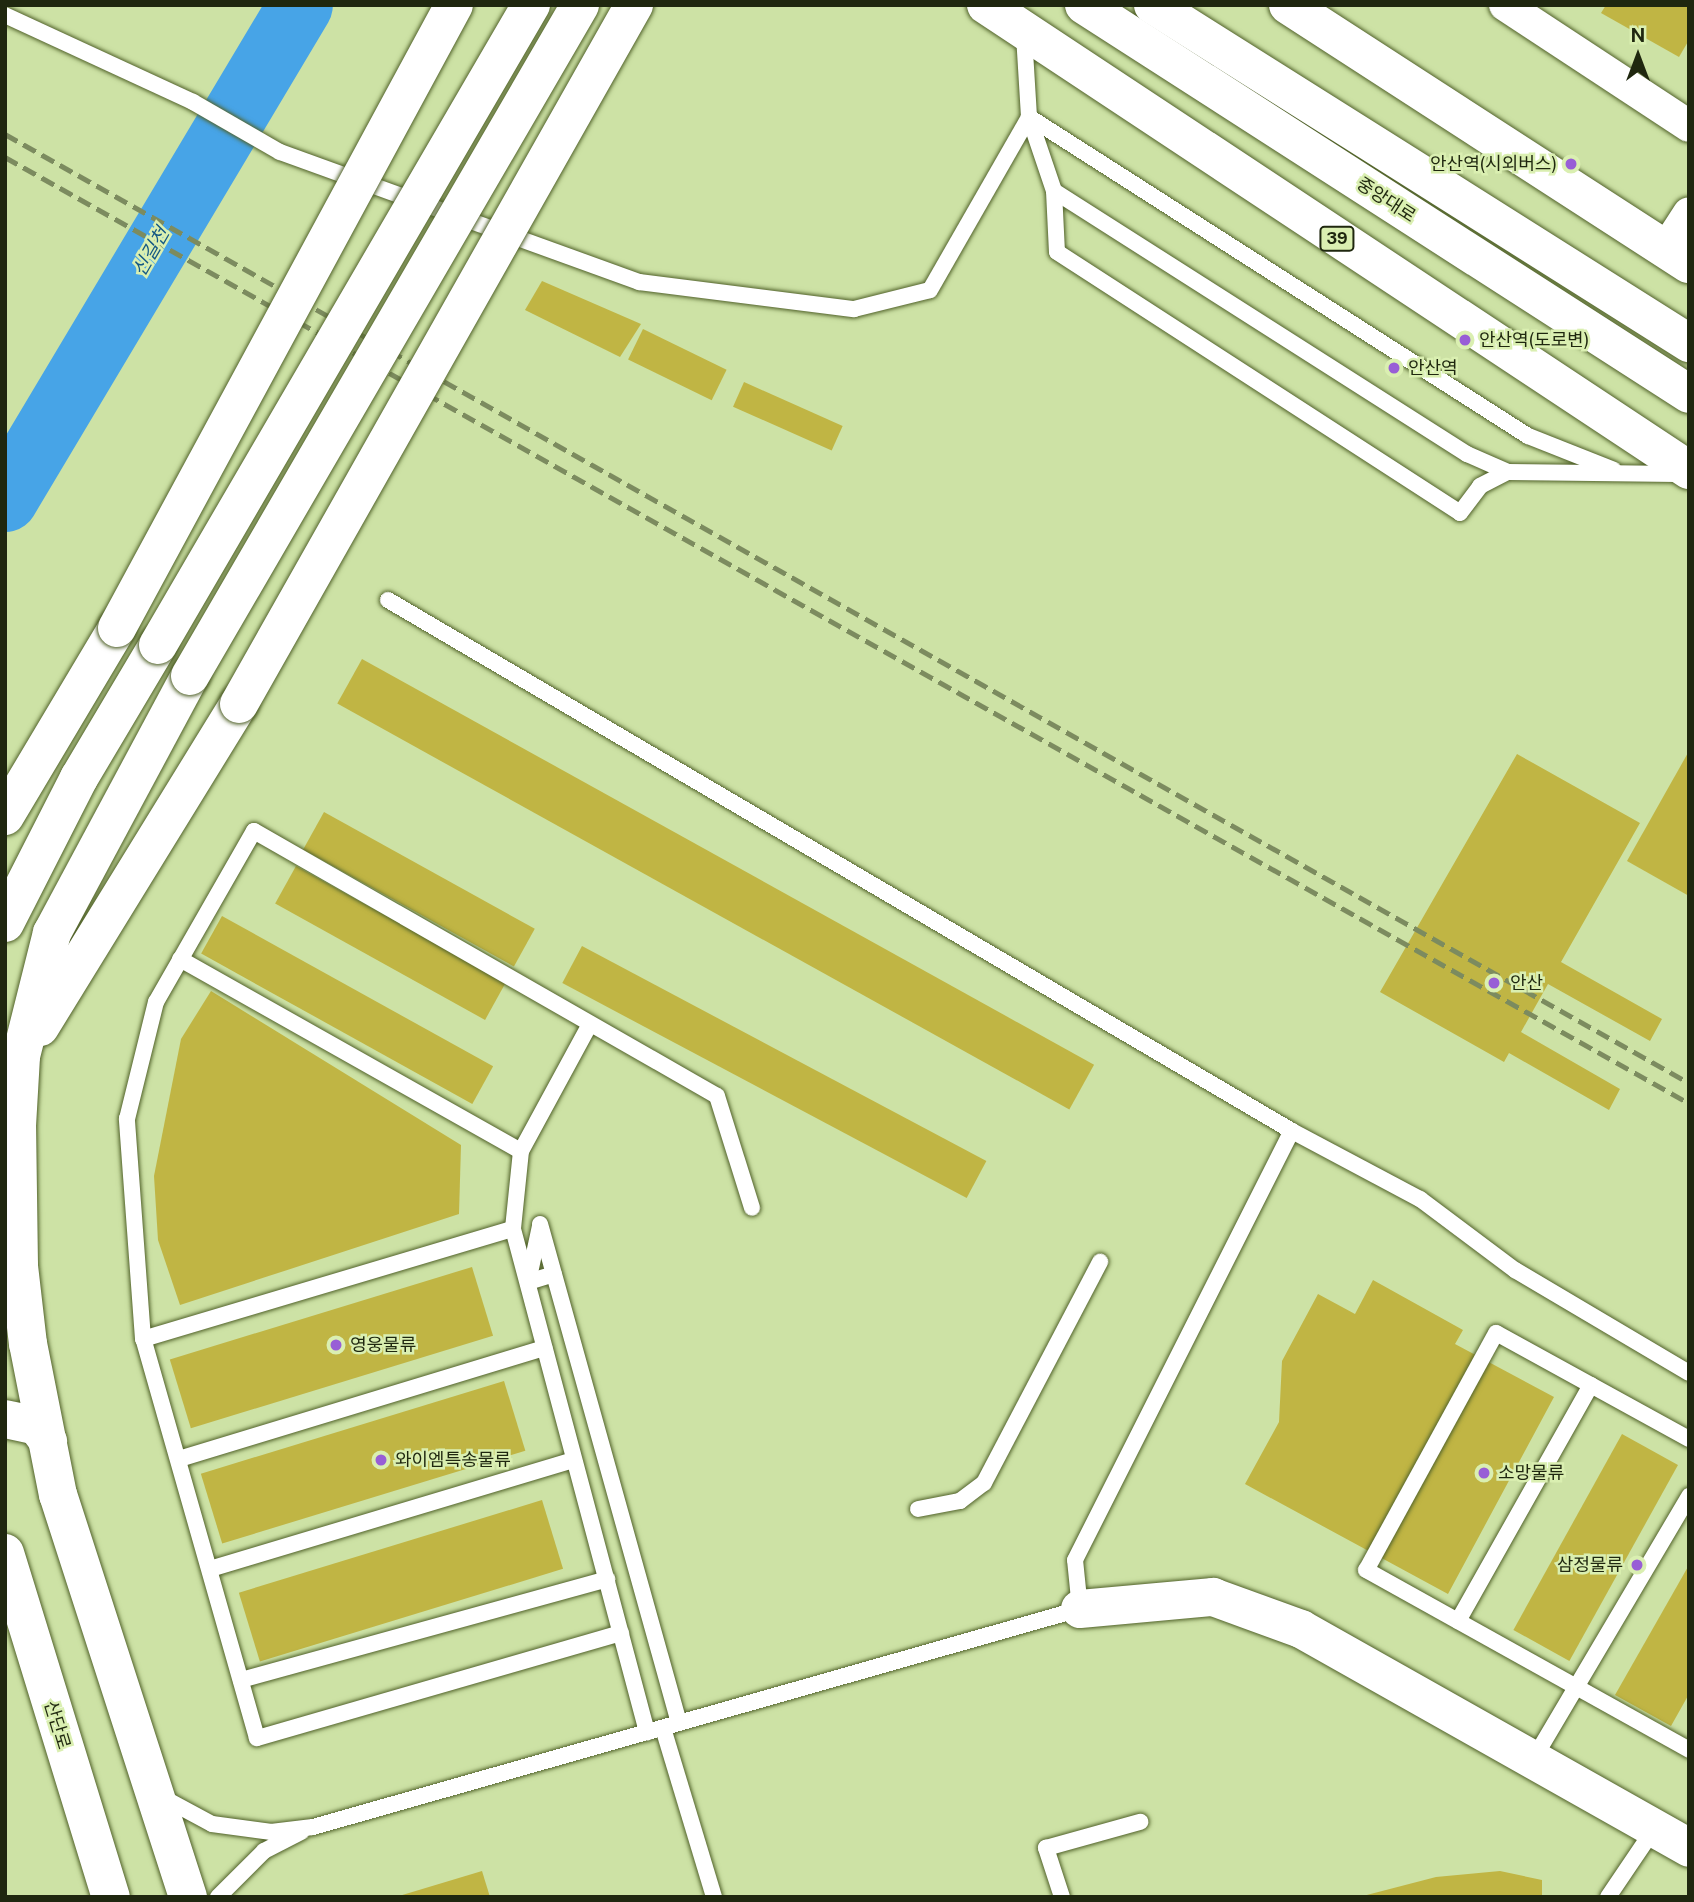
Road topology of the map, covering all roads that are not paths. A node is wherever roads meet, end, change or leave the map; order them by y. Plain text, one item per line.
1 (454, 5) edge
2 (531, 5) edge
3 (580, 5) edge
4 (634, 5) edge
5 (986, 5) edge
6 (1084, 5) edge
7 (1153, 5) edge
8 (1288, 5) edge
9 (1505, 5) edge
10 (5, 15) edge
11 (1024, 32) junction
12 (1029, 117) junction
13 (1689, 126) edge
14 (1054, 191) junction
15 (1689, 213) edge
16 (1676, 252) edge
17 (1689, 343) edge
18 (1689, 394) edge
19 (1614, 470) junction
20 (1508, 472) junction
21 (1689, 473) edge
22 (388, 600) dead end
23 (5, 816) edge
24 (5, 923) edge
25 (180, 959) junction
26 (590, 1024) junction
27 (13, 1065) edge
28 (1292, 1131) junction
29 (521, 1151) junction
30 (752, 1208) dead end
31 (5, 1215) edge
32 (513, 1229) junction
33 (1100, 1262) dead end
34 (19, 1266) junction
35 (554, 1274) junction
36 (528, 1282) junction
37 (143, 1339) junction
38 (545, 1348) junction
39 (1689, 1373) edge
40 (1591, 1385) junction
41 (5, 1419) edge
42 (1689, 1439) edge
43 (48, 1441) junction
44 (179, 1458) junction
45 (573, 1460) junction
46 (1689, 1496) edge
47 (918, 1509) dead end
48 (5, 1553) edge
49 (210, 1569) junction
50 (607, 1579) junction
51 (5, 1599) edge
52 (1080, 1609) junction
53 (1458, 1621) junction
54 (621, 1633) junction
55 (35, 1655) junction
56 (241, 1679) junction
57 (1578, 1689) junction
58 (663, 1728) junction
59 (1687, 1746) edge
60 (1533, 1760) junction
61 (155, 1793) junction
62 (1140, 1822) dead end
63 (313, 1827) junction
64 (1654, 1829) junction
65 (1689, 1848) edge
66 (111, 1897) edge
67 (188, 1897) edge
68 (218, 1897) edge
69 (714, 1897) edge
70 (1062, 1897) edge
71 (1608, 1897) edge

1 - 23 main road, bridge
2 - 24 main road, bridge
3 - 27 main road, bridge
4 - 27 main road, bridge
5 - 11 main road, 39
6 - 18 main road, 중앙대로
7 - 17 main road
8 - 16 main road
9 - 13 street
10 - 12 lane
11 - 12 lane
11 - 21 main road, 39
12 - 14 lane
12 - 19 lane
14 - 20 lane
14 - 20 lane
15 - 16 street
19 - 20 lane
19 - 21 lane
22 - 28 lane
25 - 26 lane
25 - 29 lane
25 - 37 lane
26 - 29 lane
26 - 30 lane
27 - 34 main road
28 - 39 lane
28 - 52 lane
29 - 32 lane
31 - 34 main road
32 - 36 lane
32 - 37 lane
33 - 47 lane
34 - 43 main road
35 - 36 lane
35 - 36 lane
35 - 58 lane
36 - 38 lane
37 - 44 lane
38 - 44 lane
38 - 45 lane
40 - 42 lane
40 - 53 lane
40 - 53 lane
41 - 43 main road
43 - 61 main road
44 - 49 lane
45 - 49 lane
45 - 50 lane
46 - 57 lane
48 - 55 main road, 산단로
49 - 56 lane
50 - 54 lane
50 - 56 lane
51 - 55 main road
52 - 58 lane
52 - 60 main road
53 - 57 lane
54 - 56 lane
54 - 58 lane
55 - 66 main road, 산단로
57 - 59 lane
57 - 60 lane
58 - 63 lane
58 - 69 lane
60 - 64 main road
61 - 63 lane
61 - 67 main road
62 - 70 lane
63 - 68 lane
64 - 65 main road
64 - 71 lane

